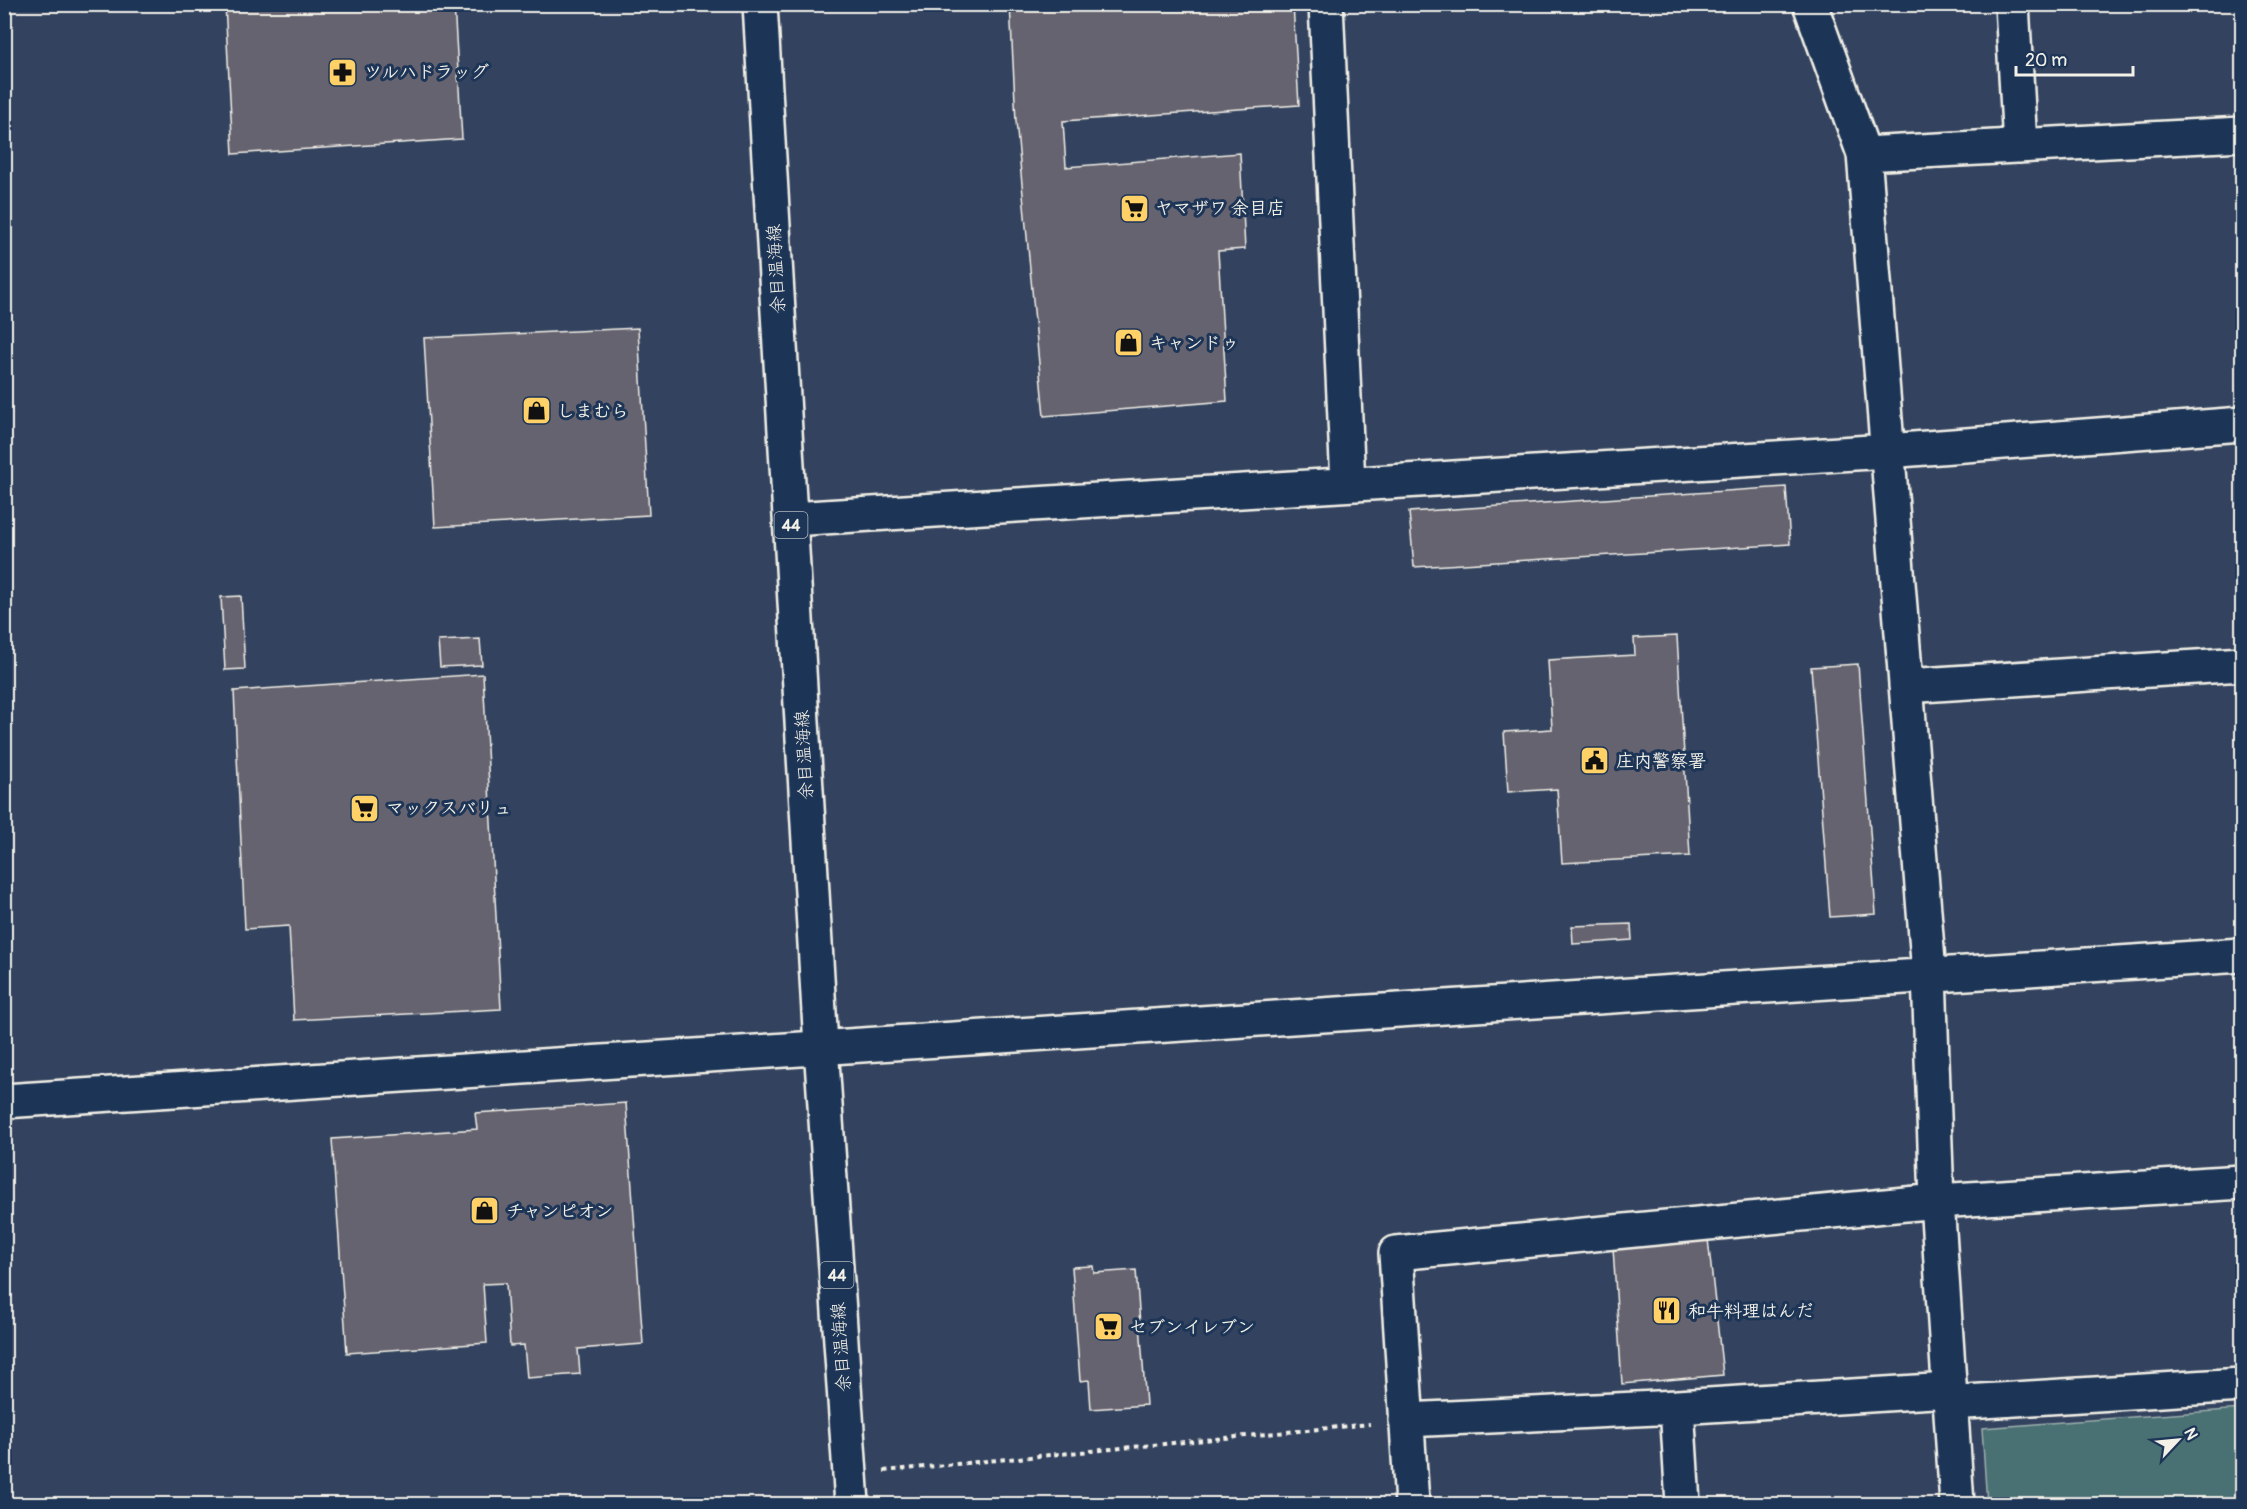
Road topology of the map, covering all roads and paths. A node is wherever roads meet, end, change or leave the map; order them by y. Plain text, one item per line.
1 (760, 4) edge
2 (1326, 4) edge
3 (1810, 4) edge
4 (2012, 4) edge
5 (2242, 134) edge
6 (2020, 146) junction
7 (1864, 154) junction
8 (2242, 424) edge
9 (1887, 451) junction
10 (1348, 484) junction
11 (791, 519) junction
12 (2242, 664) edge
13 (1906, 686) junction
14 (2242, 955) edge
15 (1929, 974) junction
16 (821, 1046) junction
17 (4, 1101) edge
18 (2242, 1182) edge
19 (1937, 1201) junction
20 (2242, 1385) edge
21 (1950, 1396) junction
22 (1677, 1407) junction
23 (1406, 1420) junction
24 (851, 1489) edge
25 (1412, 1504) edge
26 (1683, 1504) edge
27 (1957, 1504) edge

1 - 11 street, 余目温海線 / 44
2 - 10 street
3 - 7 street
4 - 6 street
5 - 6 street
6 - 7 street
7 - 9 street
8 - 9 street
9 - 10 street
9 - 13 street
10 - 11 street
11 - 16 street, 余目温海線 / 44
12 - 13 street
13 - 15 street
14 - 15 street
15 - 16 street
15 - 19 street
16 - 17 street
16 - 24 street, 余目温海線 / 44
18 - 19 street
19 - 21 street
19 - 23 street
20 - 21 street
21 - 22 street
21 - 27 street
22 - 23 street
22 - 26 street
23 - 24 path
23 - 25 street

